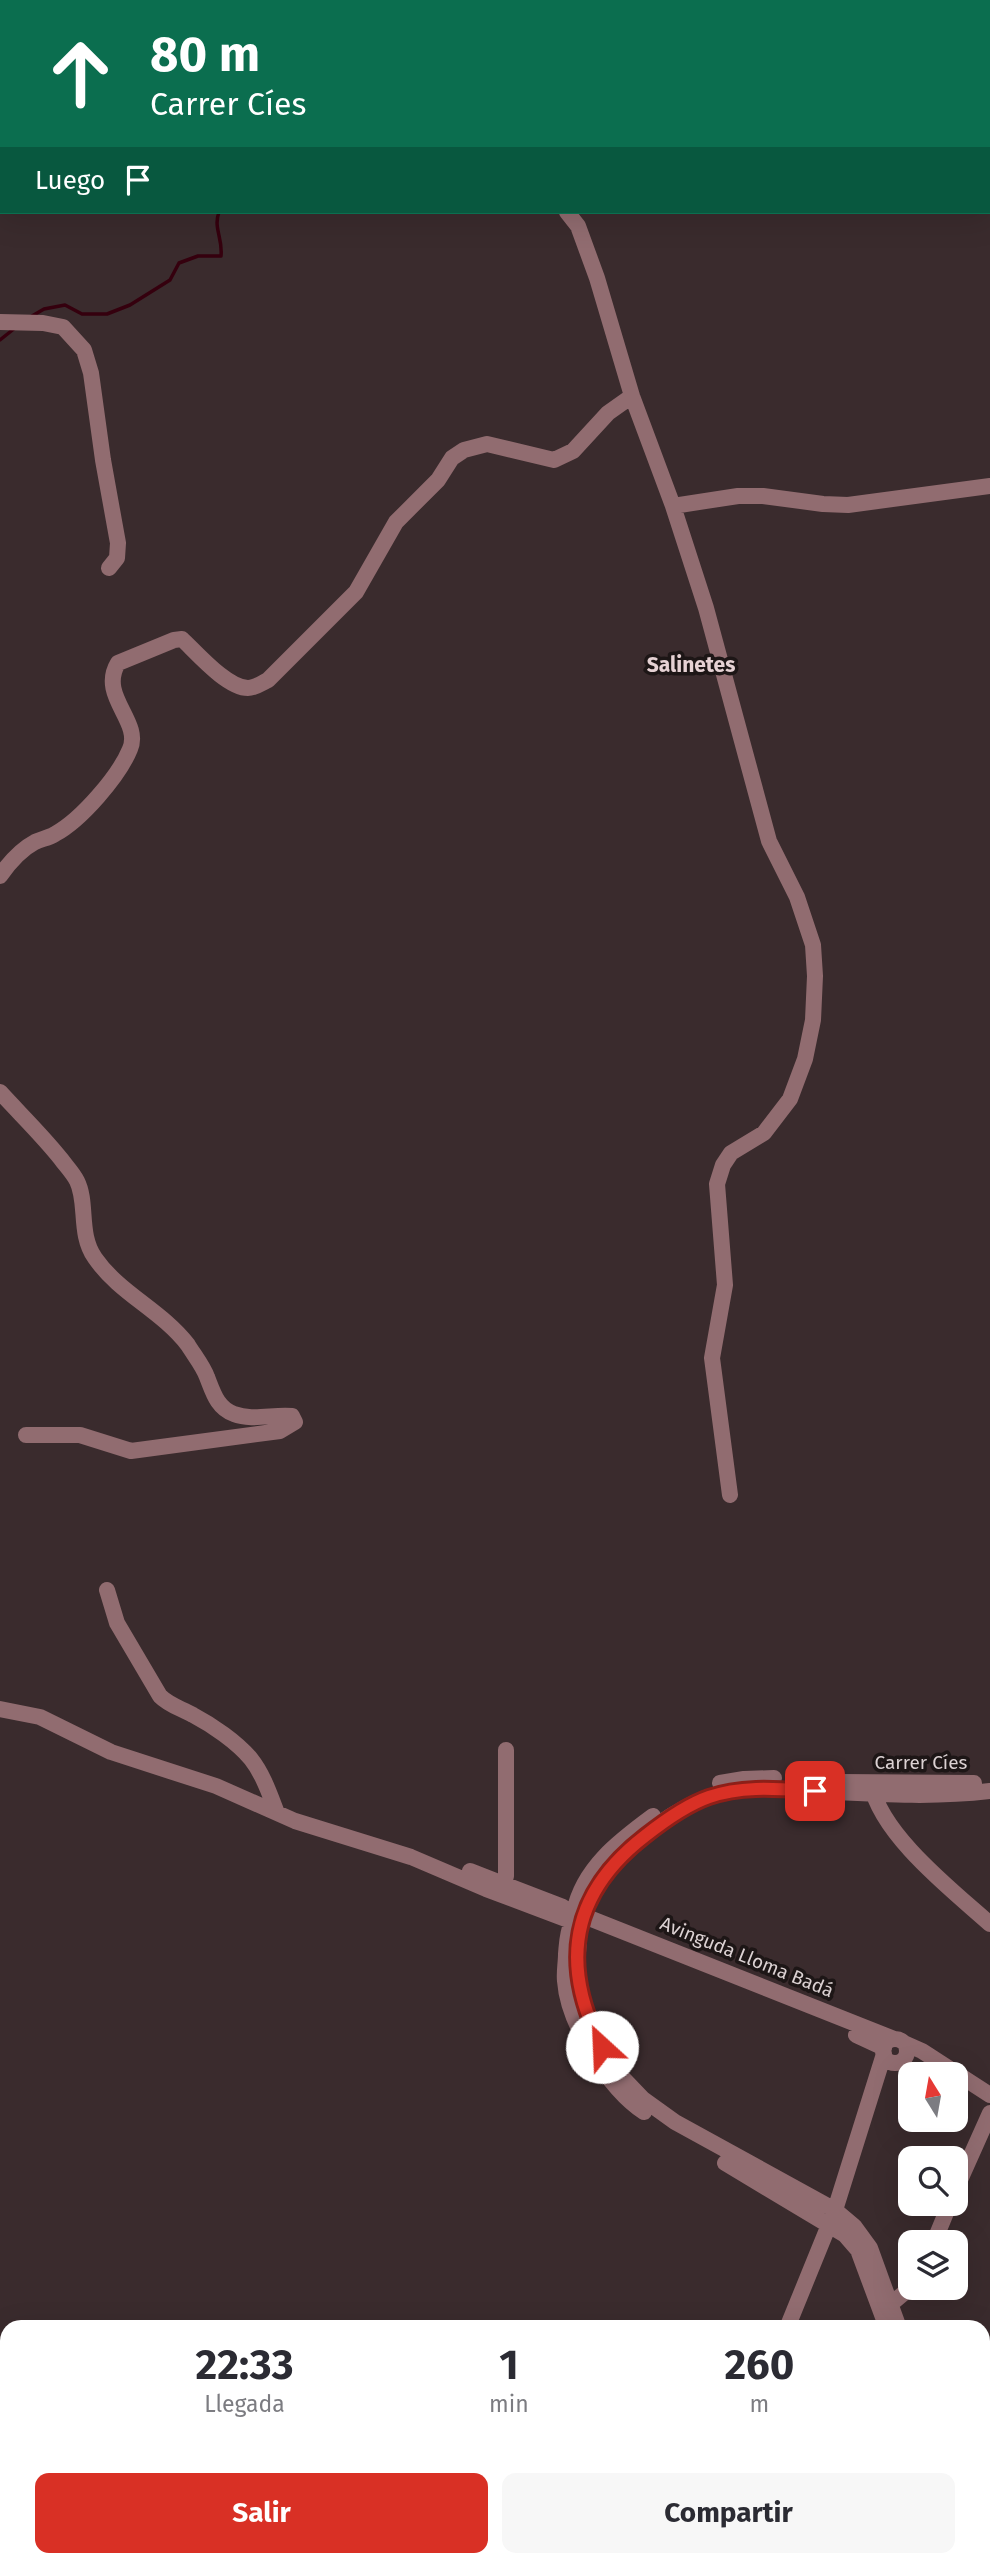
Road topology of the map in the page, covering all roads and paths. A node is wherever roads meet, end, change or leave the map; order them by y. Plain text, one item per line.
1 (568, 214) edge
2 (0, 323) edge
3 (632, 396) junction
4 (990, 486) edge
5 (673, 506) junction
6 (109, 568) dead end
7 (0, 876) edge
8 (0, 1092) edge
9 (26, 1435) dead end
10 (730, 1495) dead end
11 (107, 1590) dead end
12 (0, 1709) edge
13 (506, 1750) dead end
14 (990, 1781) edge
15 (872, 1788) junction
16 (990, 1791) edge
17 (277, 1814) junction
18 (502, 1889) junction
19 (577, 1918) junction
20 (990, 1924) edge
21 (895, 2051) junction
22 (916, 2062) edge
23 (968, 2091) edge
24 (990, 2095) edge
25 (990, 2105) edge
26 (990, 2113) edge
27 (968, 2162) edge
28 (835, 2210) junction
29 (829, 2227) junction
30 (898, 2298) edge
31 (891, 2304) junction
32 (790, 2320) edge
33 (884, 2320) edge
34 (896, 2320) edge

1 - 3 street
2 - 6 street
3 - 5 street
3 - 7 street
4 - 5 street
5 - 10 street
8 - 9 street
11 - 17 street
12 - 17 street, Avinguda Lloma Badá
13 - 18 street
14 - 15 street, Carrer Cíes
15 - 16 street, Carrer Cíes
15 - 19 street, Carrer Cíes
15 - 20 street
17 - 18 street, Avinguda Lloma Badá
18 - 19 street, Avinguda Lloma Badá
19 - 21 street, Avinguda Lloma Badá
19 - 28 street, Carrer Cíes
19 - 29 street, Carrer Cíes
21 - 22 street, Avinguda Lloma Badá
21 - 24 street, Avinguda Lloma Badá
21 - 28 street
23 - 25 street
26 - 27 street
28 - 29 street
28 - 31 street, Carrer Cíes
29 - 32 street
29 - 33 street, Carrer Cíes
30 - 31 street
31 - 34 street, Carrer Cíes

